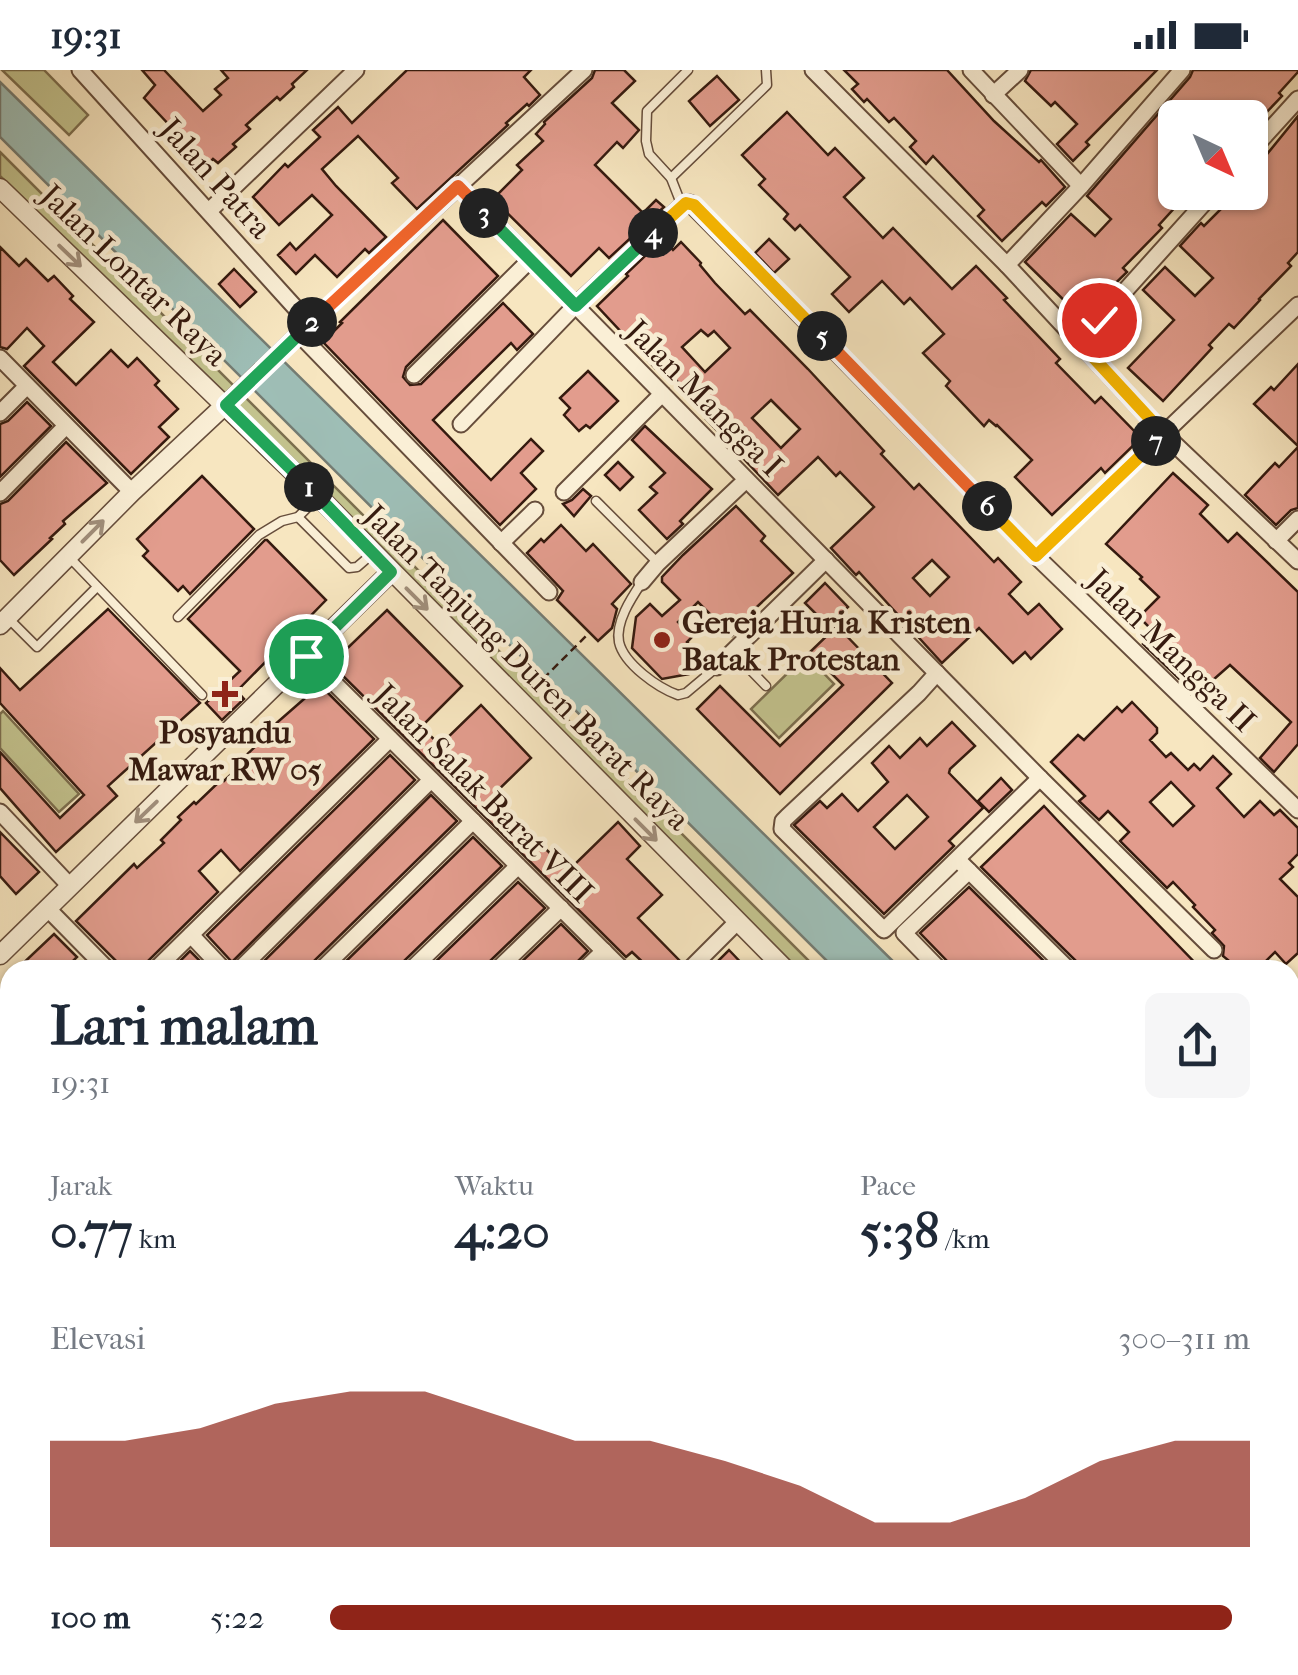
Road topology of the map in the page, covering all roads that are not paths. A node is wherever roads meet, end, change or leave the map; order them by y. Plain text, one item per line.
1 (80, 70) edge
2 (356, 70) edge
3 (584, 70) edge
4 (688, 70) edge
5 (766, 70) edge
6 (813, 70) edge
7 (971, 70) edge
8 (1020, 70) edge
9 (1182, 70) edge
10 (993, 95) junction
11 (1298, 99) edge
12 (1268, 132) edge
13 (671, 178) junction
14 (458, 186) junction
15 (1081, 186) junction
16 (0, 188) edge
17 (682, 206) junction
18 (1198, 210) edge
19 (210, 211) junction
20 (530, 260) junction
21 (1006, 265) junction
22 (576, 306) junction
23 (1298, 306) edge
24 (304, 329) junction
25 (1079, 342) junction
26 (0, 358) edge
27 (414, 376) dead end
28 (27, 386) junction
29 (662, 394) junction
30 (228, 403) junction
31 (0, 412) edge
32 (461, 424) dead end
33 (66, 426) junction
34 (1164, 434) junction
35 (746, 480) junction
36 (132, 492) junction
37 (564, 492) dead end
38 (0, 493) edge
39 (318, 497) junction
40 (596, 501) dead end
41 (535, 510) dead end
42 (298, 517) junction
43 (1298, 519) edge
44 (1276, 542) junction
45 (501, 543) junction
46 (372, 553) junction
47 (68, 556) junction
48 (1036, 556) junction
49 (826, 560) junction
50 (1298, 561) edge
51 (658, 563) junction
52 (391, 572) junction
53 (642, 582) joint
54 (97, 588) junction
55 (549, 592) dead end
56 (178, 617) dead end
57 (4, 621) edge
58 (733, 652) junction
59 (306, 656) junction
60 (717, 667) joint
61 (937, 673) junction
62 (766, 686) dead end
63 (202, 695) dead end
64 (390, 738) junction
65 (1040, 778) junction
66 (431, 780) junction
67 (1298, 810) edge
68 (0, 812) edge
69 (473, 821) junction
70 (964, 865) junction
71 (518, 866) junction
72 (70, 886) junction
73 (48, 908) junction
74 (560, 908) junction
75 (737, 922) junction
76 (191, 936) junction
77 (1214, 950) dead end
78 (604, 951) junction
79 (0, 956) edge
80 (98, 960) edge
81 (166, 960) edge
82 (214, 960) edge
83 (249, 960) edge
84 (331, 960) edge
85 (421, 960) edge
86 (506, 960) edge
87 (595, 960) edge
88 (613, 960) edge
89 (699, 960) edge
90 (776, 960) edge
91 (930, 960) edge
92 (1059, 960) edge

1 - 19 street, Jalan Patra
2 - 19 street
3 - 14 street
4 - 13 lane
5 - 13 lane
6 - 21 street
7 - 10 street
8 - 10 street
9 - 15 street
10 - 15 street
11 - 12 street
13 - 17 lane
14 - 20 street
14 - 24 street
15 - 21 street
16 -> 30 street, Jalan Lontar Raya
17 - 22 street
17 - 48 street, Jalan Mangga II
18 - 25 street
19 - 24 street, Jalan Patra
20 - 22 street
20 - 27 street
21 - 25 street
22 - 29 street, Jalan Mangga I
22 - 32 street
23 - 34 street
24 - 30 street
24 - 45 street, Jalan Patra
25 - 34 street
26 - 28 street
28 - 31 street
28 - 33 street
29 - 35 street, Jalan Mangga I
29 - 37 street
30 - 36 street
30 - 39 street, Jalan Tanjung Duren Barat Raya
33 - 36 street
33 - 38 street
34 - 44 street
34 - 48 street
35 - 49 street, Jalan Mangga I
35 - 51 street
47 -> 36 street
39 - 42 lane
39 - 46 street, Jalan Tanjung Duren Barat Raya
40 - 51 lane
41 - 45 street
42 - 46 lane
42 - 56 lane
43 - 44 street
44 - 50 street
45 - 55 street, Jalan Patra
46 - 52 street, Jalan Tanjung Duren Barat Raya
47 - 54 lane
47 - 57 street
48 - 67 street, Jalan Mangga II
49 - 58 street
49 - 61 street, Jalan Mangga I
51 - 53 street
52 - 59 street
52 -> 75 street, Jalan Tanjung Duren Barat Raya
53 - 60 lane
54 - 57 lane
54 - 63 lane
58 - 60 street
58 - 62 lane
59 - 64 street, Jalan Salak Barat VIII
59 -> 72 street
61 - 65 street, Jalan Mangga I
61 - 70 street
64 - 66 street, Jalan Salak Barat VIII
64 - 76 street
65 - 70 street
65 - 77 street, Jalan Mangga I
66 - 69 street, Jalan Salak Barat VIII
66 - 83 street
68 - 72 street
69 - 71 street, Jalan Salak Barat VIII
69 - 84 street
70 - 91 street
70 - 92 street
71 - 74 street, Jalan Salak Barat VIII
71 - 85 street
72 - 73 street
73 - 79 street
73 - 80 street
74 - 78 street, Jalan Salak Barat VIII
74 - 86 street
75 - 89 street
75 - 90 street, Jalan Tanjung Duren Barat Raya
76 - 81 street
76 - 82 street
78 - 87 street
78 - 88 street, Jalan Salak Barat VIII

